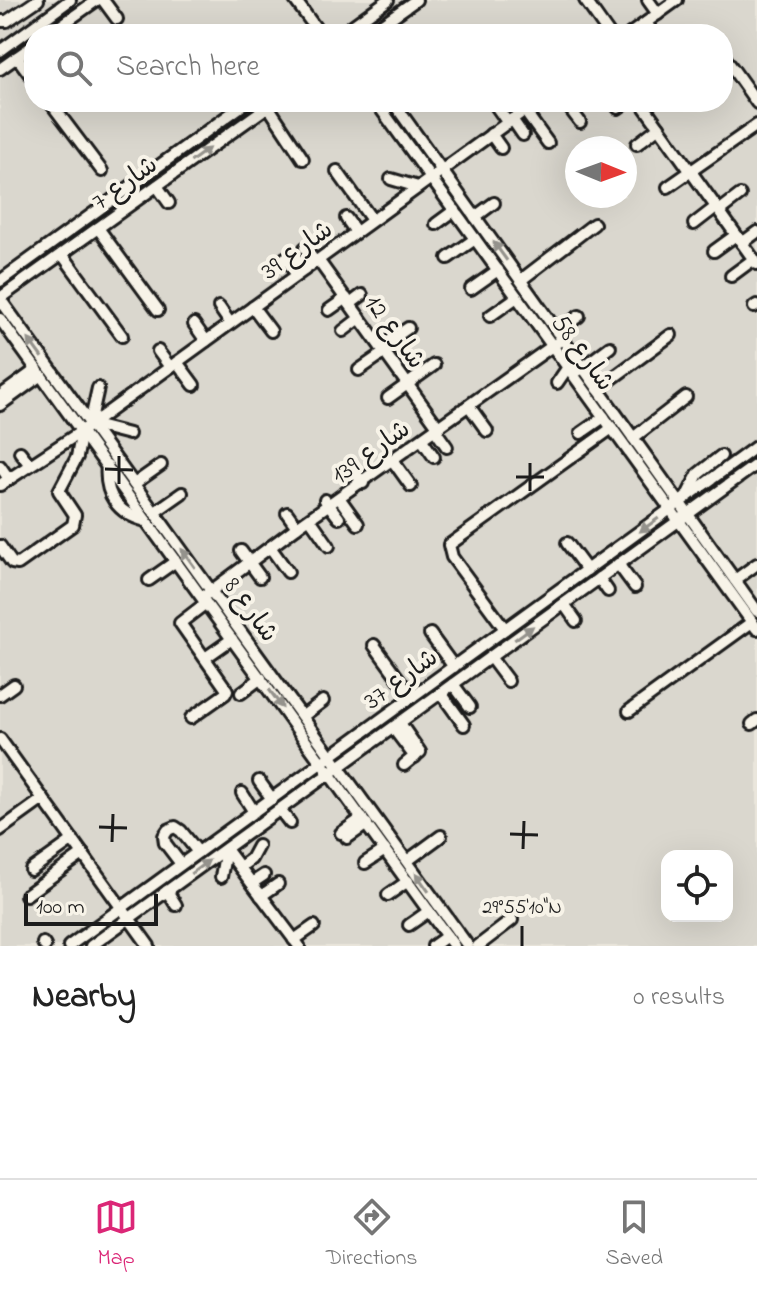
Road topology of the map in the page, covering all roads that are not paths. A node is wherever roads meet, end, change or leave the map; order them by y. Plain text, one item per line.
1 (38, 0) edge
2 (70, 0) edge
3 (100, 0) edge
4 (295, 0) edge
5 (388, 0) edge
6 (416, 0) edge
7 (585, 0) edge
8 (648, 0) edge
9 (677, 0) edge
10 (56, 4) edge
11 (658, 14) junction
12 (117, 19) dead end
13 (0, 21) edge
14 (646, 23) edge
15 (32, 24) edge
16 (64, 24) edge
17 (313, 24) edge
18 (355, 24) edge
19 (382, 24) edge
20 (602, 24) edge
21 (24, 31) edge
22 (0, 51) edge
23 (24, 52) edge
24 (17, 57) junction
25 (24, 66) edge
26 (0, 69) edge
27 (733, 69) edge
28 (757, 103) edge
29 (58, 112) edge
30 (233, 112) edge
31 (260, 112) edge
32 (276, 112) edge
33 (383, 112) edge
34 (400, 112) edge
35 (502, 112) edge
36 (521, 112) edge
37 (525, 112) edge
38 (572, 112) edge
39 (648, 112) edge
40 (510, 121) junction
41 (580, 122) dead end
42 (757, 125) edge
43 (659, 127) junction
44 (491, 134) junction
45 (523, 135) dead end
46 (548, 143) dead end
47 (637, 144) dead end
48 (501, 148) dead end
49 (303, 159) dead end
50 (442, 170) junction
51 (102, 171) dead end
52 (337, 171) dead end
53 (690, 171) junction
54 (431, 178) junction
55 (391, 179) dead end
56 (157, 186) junction
57 (418, 187) junction
58 (668, 187) dead end
59 (740, 195) dead end
60 (169, 203) dead end
61 (494, 203) dead end
62 (717, 209) junction
63 (455, 210) junction
64 (475, 217) junction
65 (346, 218) dead end
66 (372, 220) junction
67 (436, 224) dead end
68 (594, 224) dead end
69 (694, 224) dead end
70 (98, 228) junction
71 (356, 232) junction
72 (757, 232) edge
73 (475, 239) junction
74 (739, 239) junction
75 (305, 248) dead end
76 (714, 251) dead end
77 (62, 254) junction
78 (289, 256) dead end
79 (448, 258) dead end
80 (317, 261) junction
81 (755, 262) edge
82 (498, 270) junction
83 (301, 272) junction
84 (732, 277) dead end
85 (521, 280) junction
86 (0, 281) edge
87 (471, 289) dead end
88 (362, 295) dead end
89 (0, 299) edge
90 (519, 300) junction
91 (348, 301) junction
92 (219, 307) dead end
93 (253, 307) junction
94 (158, 310) dead end
95 (329, 310) dead end
96 (579, 316) dead end
97 (360, 318) junction
98 (492, 318) dead end
99 (0, 319) edge
100 (230, 323) junction
101 (194, 324) dead end
102 (408, 328) dead end
103 (271, 331) dead end
104 (343, 331) dead end
105 (560, 335) junction
106 (671, 335) dead end
107 (122, 336) dead end
108 (206, 341) junction
109 (553, 346) junction
110 (610, 347) dead end
111 (383, 350) junction
112 (158, 351) dead end
113 (433, 363) dead end
114 (173, 364) junction
115 (359, 370) dead end
116 (575, 370) junction
117 (39, 372) junction
118 (406, 382) junction
119 (557, 383) dead end
120 (194, 385) dead end
121 (98, 388) dead end
122 (598, 389) junction
123 (0, 396) edge
124 (686, 397) dead end
125 (388, 398) dead end
126 (0, 405) edge
127 (469, 406) junction
128 (604, 417) junction
129 (86, 428) junction
130 (612, 428) junction
131 (437, 429) junction
132 (487, 431) dead end
133 (581, 433) dead end
134 (129, 434) dead end
135 (633, 438) junction
136 (422, 440) junction
137 (757, 446) edge
138 (447, 447) dead end
139 (20, 452) dead end
140 (721, 456) dead end
141 (434, 457) dead end
142 (393, 461) junction
143 (757, 464) edge
144 (30, 465) junction
145 (107, 465) junction
146 (161, 465) dead end
147 (0, 466) edge
148 (354, 471) dead end
149 (5, 482) edge
150 (363, 483) junction
151 (134, 484) junction
152 (411, 486) dead end
153 (182, 493) dead end
154 (340, 499) junction
155 (328, 503) junction
156 (679, 503) junction
157 (287, 513) dead end
158 (151, 517) junction
159 (339, 518) dead end
160 (684, 518) junction
161 (310, 519) junction
162 (358, 524) dead end
163 (297, 527) junction
164 (567, 543) dead end
165 (0, 546) edge
166 (329, 546) dead end
167 (270, 547) junction
168 (241, 551) dead end
169 (176, 561) junction
170 (250, 563) junction
171 (618, 564) junction
172 (757, 564) edge
173 (587, 570) junction
174 (288, 572) dead end
175 (260, 577) dead end
176 (599, 578) junction
177 (149, 580) dead end
178 (735, 580) junction
179 (635, 587) dead end
180 (608, 591) dead end
181 (208, 600) junction
182 (564, 604) junction
183 (755, 604) edge
184 (576, 621) dead end
185 (754, 625) edge
186 (505, 629) junction
187 (430, 634) dead end
188 (232, 639) junction
189 (374, 645) dead end
190 (490, 657) junction
191 (205, 658) junction
192 (454, 667) junction
193 (261, 678) junction
194 (508, 681) dead end
195 (453, 684) junction
196 (14, 685) dead end
197 (241, 693) dead end
198 (441, 693) junction
199 (0, 695) edge
200 (412, 697) junction
201 (323, 701) dead end
202 (470, 707) dead end
203 (629, 711) dead end
204 (303, 716) junction
205 (191, 718) dead end
206 (397, 725) junction
207 (464, 725) dead end
208 (0, 739) edge
209 (327, 759) junction
210 (404, 765) dead end
211 (335, 770) junction
212 (259, 781) dead end
213 (242, 793) dead end
214 (43, 799) junction
215 (272, 799) junction
216 (280, 810) junction
217 (254, 812) junction
218 (364, 821) junction
219 (290, 823) dead end
220 (0, 830) edge
221 (344, 836) dead end
222 (441, 836) dead end
223 (73, 840) junction
224 (258, 846) dead end
225 (226, 849) junction
226 (385, 850) junction
227 (198, 852) junction
228 (83, 854) junction
229 (407, 861) junction
230 (365, 863) dead end
231 (181, 864) junction
232 (240, 867) junction
233 (31, 870) dead end
234 (264, 875) dead end
235 (221, 877) dead end
236 (408, 881) junction
237 (252, 883) junction
238 (278, 884) dead end
239 (167, 891) junction
240 (26, 895) dead end
241 (388, 895) dead end
242 (261, 896) junction
243 (176, 905) dead end
244 (121, 908) junction
245 (429, 911) junction
246 (129, 919) junction
247 (279, 919) junction
248 (512, 920) dead end
249 (409, 925) dead end
250 (314, 926) dead end
251 (267, 928) dead end
252 (447, 936) junction
253 (296, 943) edge
254 (69, 946) edge
255 (91, 946) edge
256 (149, 946) edge
257 (433, 946) edge
258 (454, 946) edge
259 (468, 946) edge
260 (478, 946) edge

1 - 13 street
2 - 10 street
3 - 12 street
3 - 16 street
4 - 17 street
5 - 18 street
6 - 19 street
7 - 20 street
8 - 11 street
9 - 11 street
10 - 15 street
11 - 14 street
21 - 22 street
23 - 24 street
24 - 25 street
24 - 26 street
27 - 28 street
29 - 51 street
30 - 86 street, شارع 7
56 -> 31 street, شارع 7
32 - 49 street
33 - 54 street, شارع 58
34 - 50 street, شارع 58
35 - 40 street
36 - 40 street, شارع 39
37 - 46 street
38 - 41 street
39 - 43 street
40 - 44 street, شارع 39
40 - 45 street
42 - 53 street
43 - 47 street
43 - 53 street
44 - 48 street
44 - 50 street, شارع 39
50 - 54 street, شارع 39
50 - 64 street, شارع 58
52 - 66 street
53 - 58 street
53 - 62 street
54 - 57 street, شارع 39
54 - 63 street, شارع 58
55 - 57 street
56 - 60 street
56 - 70 street, شارع 7
57 - 66 street, شارع 39
59 - 62 street
61 - 64 street
62 - 69 street
62 - 74 street
63 - 67 street
63 - 73 street, شارع 58
85 -> 64 street, شارع 58
65 - 71 street
66 - 71 street, شارع 39
68 - 85 street
70 - 77 street, شارع 7
70 - 94 street
71 - 80 street, شارع 39
72 - 74 street
73 - 79 street
73 - 82 street, شارع 58
74 - 76 street
74 - 81 street
75 - 80 street, شارع 12
77 - 89 street, شارع 7
77 - 107 street
78 - 83 street
80 - 83 street, شارع 39
80 - 91 street, شارع 12
81 - 84 street
82 - 87 street
82 - 90 street, شارع 58
83 - 93 street, شارع 39
85 - 105 street, شارع 58
88 - 91 street
129 -> 89 street, شارع 8
90 - 98 street
90 - 109 street, شارع 58
91 - 95 street
91 - 97 street, شارع 12
92 - 100 street
93 - 100 street, شارع 39
93 - 103 street
96 - 105 street, شارع 139
97 - 104 street
97 - 111 street, شارع 12
99 - 117 street, شارع 8
100 - 108 street, شارع 39
101 - 108 street
102 - 111 street
105 - 109 street, شارع 139
105 - 116 street, شارع 58
106 - 122 street
108 - 114 street, شارع 39
109 - 116 street, شارع 58
109 - 127 street, شارع 139
110 - 116 street
111 - 115 street
111 - 118 street, شارع 12
112 - 114 street
113 - 118 street
114 - 120 street
114 - 129 street, شارع 39
116 - 119 street
116 - 122 street, شارع 58
116 - 128 street, شارع 58
117 - 123 street
117 - 126 street
117 - 129 street, شارع 8
118 - 125 street
118 - 131 street, شارع 12
121 - 129 street
122 - 135 street, شارع 58
124 - 135 street
127 - 131 street, شارع 139
127 - 132 street
128 - 130 street, شارع 58
128 - 133 street
129 - 134 street
129 - 144 street, شارع 39
129 - 145 street, شارع 8
129 - 151 street, شارع 8
129 - 165 street
130 - 156 street, شارع 58
130 - 186 street
131 - 136 street, شارع 139
131 - 138 street, شارع 12
135 - 156 street, شارع 58
136 - 141 street
136 - 142 street, شارع 139
137 - 156 street, شارع 37
139 - 144 street
140 - 156 street
142 - 150 street, شارع 139
142 - 152 street
143 - 160 street, شارع 37
144 - 149 street, شارع 39
145 - 158 street, شارع 8
145 - 158 street
146 - 151 street
147 - 149 street
148 - 150 street
150 - 154 street, شارع 139
151 - 158 street, شارع 8
153 - 158 street
154 - 155 street, شارع 139
154 - 162 street
155 - 159 street
155 - 161 street, شارع 139
156 - 160 street, شارع 58
156 -> 173 street, شارع 37
157 - 163 street
158 - 169 street, شارع 8
181 -> 158 street, شارع 8
160 - 171 street, شارع 37
160 - 178 street, شارع 58
160 - 185 street, شارع 58
161 - 163 street, شارع 139
161 - 166 street
163 - 167 street, شارع 139
164 - 173 street
167 - 170 street, شارع 139
167 - 174 street
168 - 170 street
169 - 177 street
169 - 181 street, شارع 8
170 - 175 street
170 - 181 street, شارع 139
171 - 176 street, شارع 37
171 - 179 street
172 - 178 street
173 - 186 street, شارع 37
176 - 180 street
176 - 182 street, شارع 37
178 - 183 street, شارع 58
181 - 188 street, شارع 8
181 - 191 street, شارع 139
181 - 204 street, شارع 8
182 - 184 street
190 -> 182 street, شارع 37
185 - 203 street
186 - 192 street, شارع 37
187 - 192 street
188 - 191 street
188 - 193 street, شارع 8
189 - 200 street
190 - 194 street
190 - 195 street, شارع 37
191 - 205 street
192 - 200 street, شارع 37
193 - 197 street
193 -> 209 street, شارع 8
195 - 198 street, شارع 37
195 - 202 street
196 - 199 street
198 - 206 street, شارع 37
198 - 207 street
200 - 209 street, شارع 37
201 - 204 street
204 - 209 street, شارع 8
206 - 210 street
206 - 211 street, شارع 37
208 - 214 street
209 - 211 street, شارع 8
209 - 215 street, شارع 37
211 - 216 street, شارع 37
211 - 218 street, شارع 8
211 - 229 street, شارع 8
212 - 215 street
213 - 217 street
214 - 220 street
214 - 223 street
215 - 217 street, شارع 37
216 - 219 street
216 - 225 street, شارع 37
217 - 227 street, شارع 37
218 - 221 street
218 - 226 street, شارع 8
222 - 229 street
223 - 228 street
223 - 233 street
224 - 232 street
225 - 232 street
225 - 235 street
239 -> 225 street, شارع 37
226 - 230 street
226 - 236 street, شارع 8
227 - 231 street, شارع 37
227 - 231 street
228 - 240 street
228 - 244 street
259 -> 229 street, شارع 8
231 - 244 street, شارع 37
232 - 237 street
234 - 237 street
236 - 241 street
236 - 245 street, شارع 8
237 - 242 street
238 - 242 street
239 - 243 street
239 - 246 street, شارع 37
242 - 247 street
244 - 246 street
244 - 254 street, شارع 37
245 - 249 street
245 - 252 street, شارع 8
246 - 255 street, شارع 37
246 - 256 street
247 - 251 street
247 - 253 street
248 - 260 street
250 - 253 street
252 - 257 street
252 - 258 street, شارع 8

